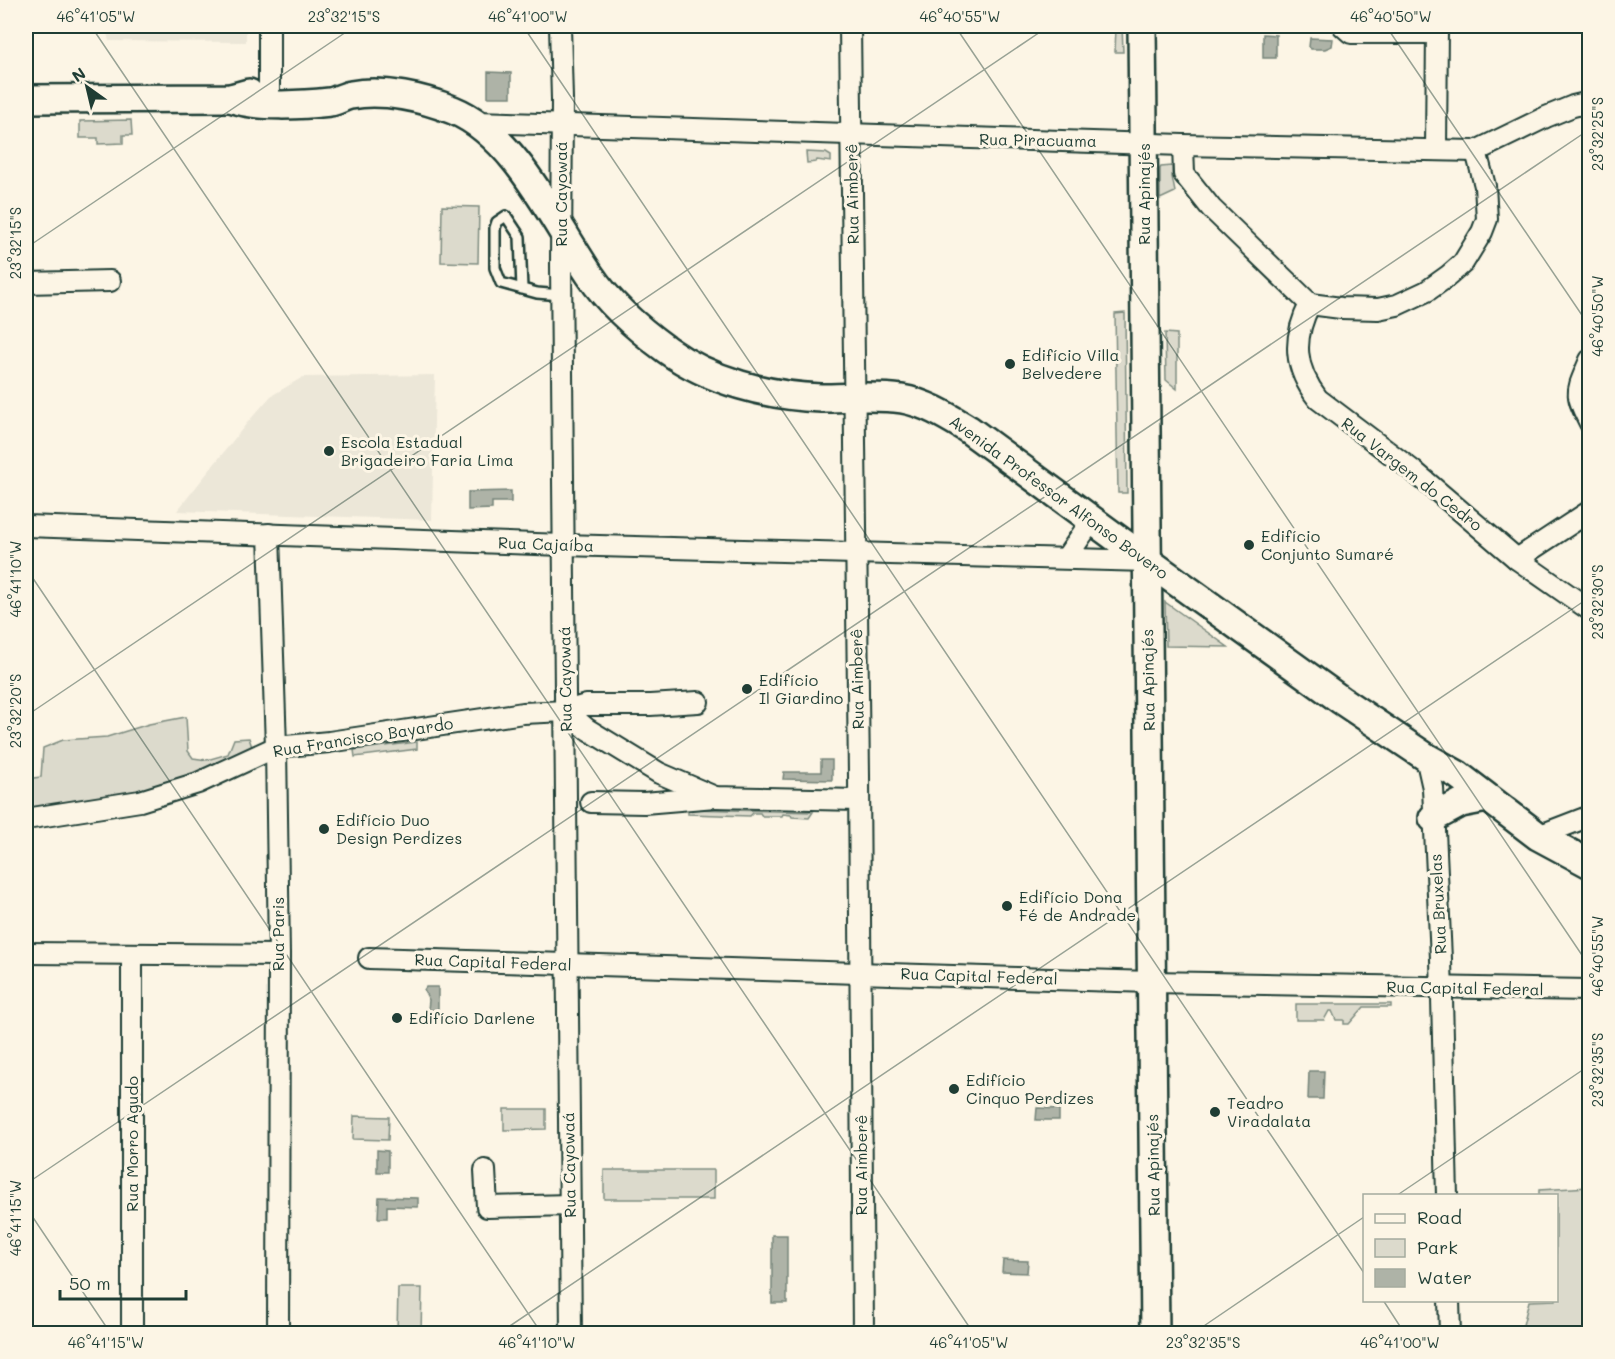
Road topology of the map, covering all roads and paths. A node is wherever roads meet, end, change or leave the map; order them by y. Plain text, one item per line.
1 (269, 26) edge
2 (560, 26) edge
3 (850, 26) edge
4 (1142, 26) edge
5 (1343, 26) edge
6 (1437, 29) edge
7 (269, 96) junction
8 (26, 99) edge
9 (1590, 102) edge
10 (477, 122) junction
11 (562, 124) junction
12 (851, 135) junction
13 (1143, 142) junction
14 (1183, 145) junction
15 (1436, 150) junction
16 (1476, 151) junction
17 (561, 229) junction
18 (110, 281) dead end
19 (26, 284) edge
20 (522, 289) junction
21 (561, 295) junction
22 (1310, 304) junction
23 (1590, 360) edge
24 (855, 398) junction
25 (1590, 423) edge
26 (1590, 511) edge
27 (1092, 520) junction
28 (26, 526) edge
29 (269, 534) junction
30 (563, 544) junction
31 (855, 552) junction
32 (1066, 558) junction
33 (1517, 560) junction
34 (1147, 561) junction
35 (1590, 610) edge
36 (698, 702) dead end
37 (566, 711) junction
38 (276, 747) junction
39 (1426, 757) junction
40 (715, 797) junction
41 (1486, 798) junction
42 (858, 800) junction
43 (591, 802) dead end
44 (1590, 816) edge
45 (1433, 818) junction
46 (26, 819) edge
47 (1539, 836) junction
48 (1590, 864) edge
49 (26, 953) edge
50 (132, 954) junction
51 (279, 954) junction
52 (369, 958) dead end
53 (567, 964) junction
54 (860, 973) junction
55 (1151, 982) junction
56 (1442, 987) junction
57 (1590, 990) edge
58 (485, 1170) dead end
59 (1447, 1194) edge
60 (570, 1205) junction
61 (1449, 1302) edge
62 (132, 1334) edge
63 (279, 1334) edge
64 (571, 1334) edge
65 (863, 1334) edge
66 (1155, 1334) edge
67 (1450, 1334) edge

1 - 7 street
2 - 11 street, Rua Cayowaá
3 - 12 street, Rua Aimberê
4 - 13 main road, Rua Apinajés
5 - 6 street
6 - 15 street
7 - 8 main road, Avenida Professor Alfonso Bovero
7 - 10 main road, Avenida Professor Alfonso Bovero
9 - 16 street, Rua Piracuama
10 - 11 street, Rua Piracuama
10 - 17 main road, Avenida Professor Alfonso Bovero
11 - 12 street, Rua Piracuama
11 - 17 street, Rua Cayowaá
12 - 13 street, Rua Piracuama
12 - 24 street, Rua Aimberê
13 - 14 street, Rua Piracuama
13 - 34 main road, Rua Apinajés
14 - 15 street, Rua Piracuama
14 - 22 street
15 - 16 street, Rua Piracuama
16 - 22 street
17 - 21 street, Rua Cayowaá
17 - 24 main road, Avenida Professor Alfonso Bovero
18 - 19 street
20 - 20 lane
20 - 21 lane
21 - 30 street, Rua Cayowaá
22 - 33 street, Rua Vargem do Cedro
23 - 25 street
24 - 27 main road, Avenida Professor Alfonso Bovero
24 - 31 street, Rua Aimberê
26 - 33 street
27 - 32 street
27 - 34 main road, Avenida Professor Alfonso Bovero
28 - 29 street, Rua Cajaíba
29 - 30 street, Rua Cajaíba
29 - 38 street, Rua Paris
30 - 31 street, Rua Cajaíba
30 - 37 street, Rua Cayowaá
31 - 32 street, Rua Cajaíba
31 - 42 street, Rua Aimberê
32 - 34 street, Rua Cajaíba
33 - 35 street, Rua Vargem do Cedro
34 - 39 main road, Avenida Professor Alfonso Bovero
34 - 55 main road, Rua Apinajés
36 - 37 street, Rua Francisco Bayardo
37 - 38 street, Rua Francisco Bayardo
37 - 40 street
37 - 53 street, Rua Cayowaá
38 - 46 street, Rua Francisco Bayardo
38 - 51 street, Rua Paris
39 - 41 main road, Avenida Professor Alfonso Bovero
39 - 45 street, Rua Bruxelas
40 - 42 street
40 - 43 street
41 - 45 main road
41 - 47 main road, Avenida Professor Alfonso Bovero
42 - 54 street, Rua Aimberê
44 - 47 street
45 - 56 street, Rua Bruxelas
47 - 48 main road, Avenida Professor Alfonso Bovero
49 - 50 street
50 - 51 street
50 - 62 street, Rua Morro Agudo
51 - 63 street, Rua Paris
52 - 53 street, Rua Capital Federal
53 - 54 street, Rua Capital Federal
53 - 60 street, Rua Cayowaá
54 - 55 street, Rua Capital Federal
54 - 65 street, Rua Aimberê
55 - 56 street, Rua Capital Federal
55 - 66 main road, Rua Apinajés
56 - 57 street, Rua Capital Federal
56 - 59 street, Rua Bruxelas
58 - 60 street
60 - 64 street, Rua Cayowaá
61 - 67 street

